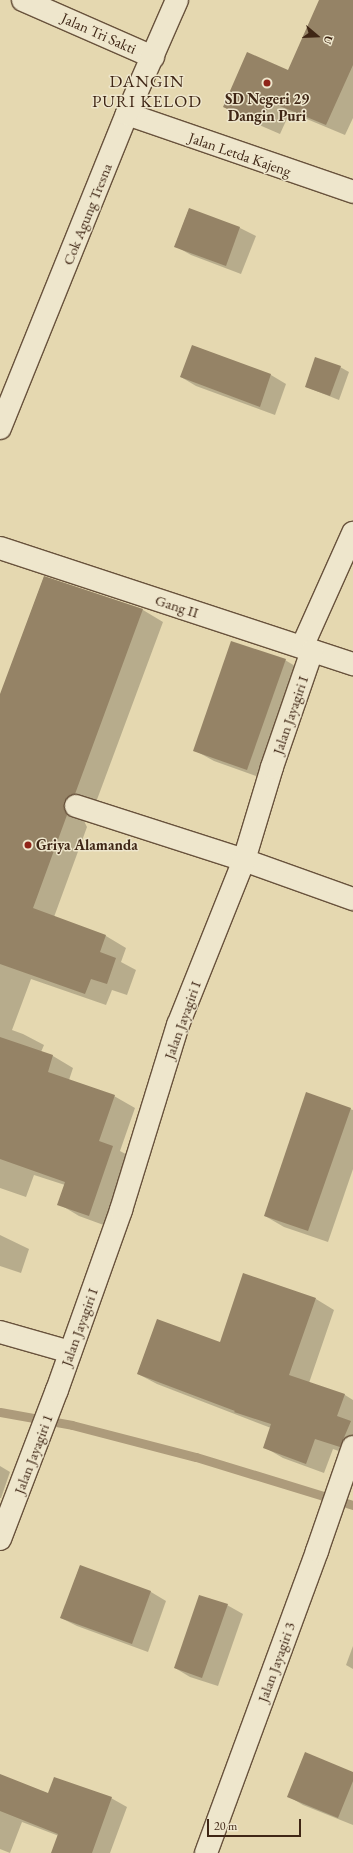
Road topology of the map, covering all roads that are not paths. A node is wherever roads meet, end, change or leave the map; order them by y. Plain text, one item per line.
1 (23, 0) edge
2 (177, 0) edge
3 (153, 57) junction
4 (127, 114) junction
5 (353, 192) edge
6 (0, 428) edge
7 (353, 534) edge
8 (0, 548) edge
9 (307, 649) junction
10 (353, 664) edge
11 (76, 806) dead end
12 (244, 860) junction
13 (353, 899) edge
14 (0, 1332) edge
15 (70, 1352) junction
16 (57, 1390) joint
17 (353, 1447) edge
18 (0, 1539) edge
19 (206, 1853) edge

1 - 3 street, Jalan Tri Sakti
2 - 3 street, Cok Agung Tresna
3 - 4 street, Cok Agung Tresna
4 - 5 street, Jalan Letda Kajeng
4 - 6 street, Cok Agung Tresna
7 - 9 street, Jalan Jayagiri I
8 - 9 street, Gang II
9 - 10 street, Gang II
9 - 12 street, Jalan Jayagiri I
11 - 12 street
12 - 13 street
12 - 15 street, Jalan Jayagiri I
14 - 15 street
15 - 16 street, Jalan Jayagiri I
16 - 18 street, Jalan Jayagiri 1
17 - 19 street, Jalan Jayagiri 3

